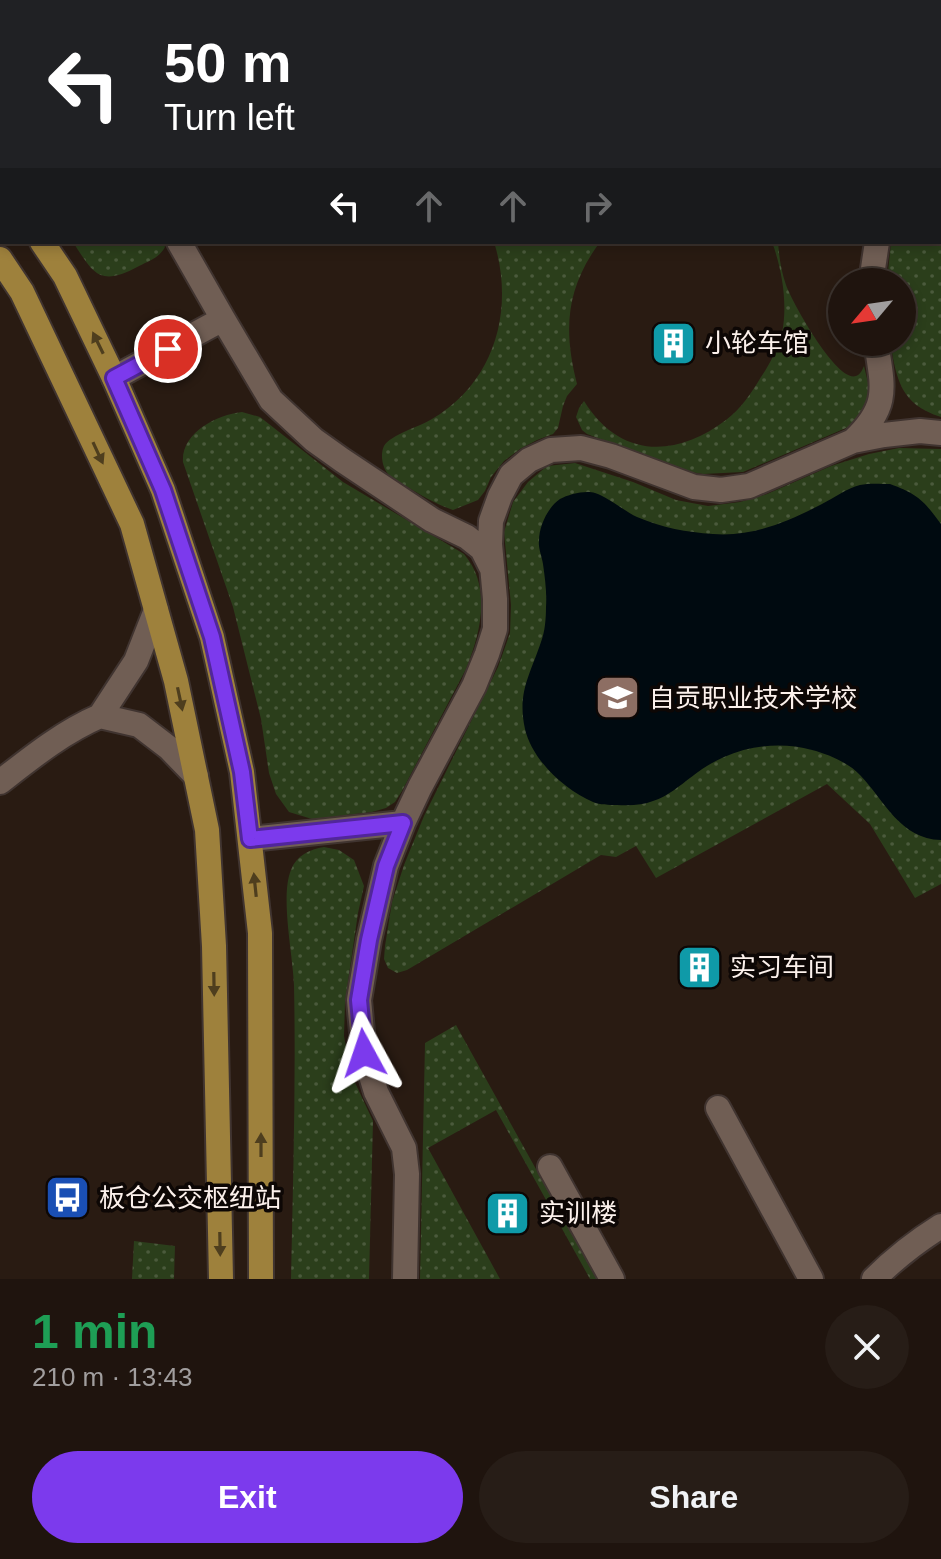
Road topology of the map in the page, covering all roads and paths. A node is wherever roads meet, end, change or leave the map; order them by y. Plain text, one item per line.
1 (43, 244) edge
2 (180, 244) edge
3 (877, 244) edge
4 (0, 259) edge
5 (873, 268) edge
6 (223, 319) junction
7 (878, 356) edge
8 (114, 378) junction
9 (883, 397) junction
10 (931, 432) edge
11 (853, 441) junction
12 (500, 496) junction
13 (432, 520) junction
14 (492, 569) junction
15 (156, 610) junction
16 (100, 716) junction
17 (196, 776) junction
18 (0, 782) edge
19 (403, 823) junction
20 (250, 839) junction
21 (718, 1108) dead end
22 (550, 1167) dead end
23 (941, 1226) edge
24 (221, 1279) edge
25 (261, 1279) edge
26 (405, 1279) edge
27 (612, 1279) edge
28 (811, 1279) edge
29 (874, 1279) edge

8 -> 1 main road
2 - 6 street
3 - 5 street
4 -> 15 main road
6 - 8 street
6 - 13 street
7 - 9 street
8 - 20 main road
9 - 10 street
9 - 11 street
10 - 11 street
11 - 12 street
12 - 13 street
12 - 14 street
13 - 14 street
14 - 19 street
15 - 16 street
15 -> 17 main road
16 - 17 street
16 - 18 street
17 -> 24 main road
19 - 20 street
19 - 26 street
25 -> 20 main road
21 - 28 street
22 - 27 street
23 - 29 street

